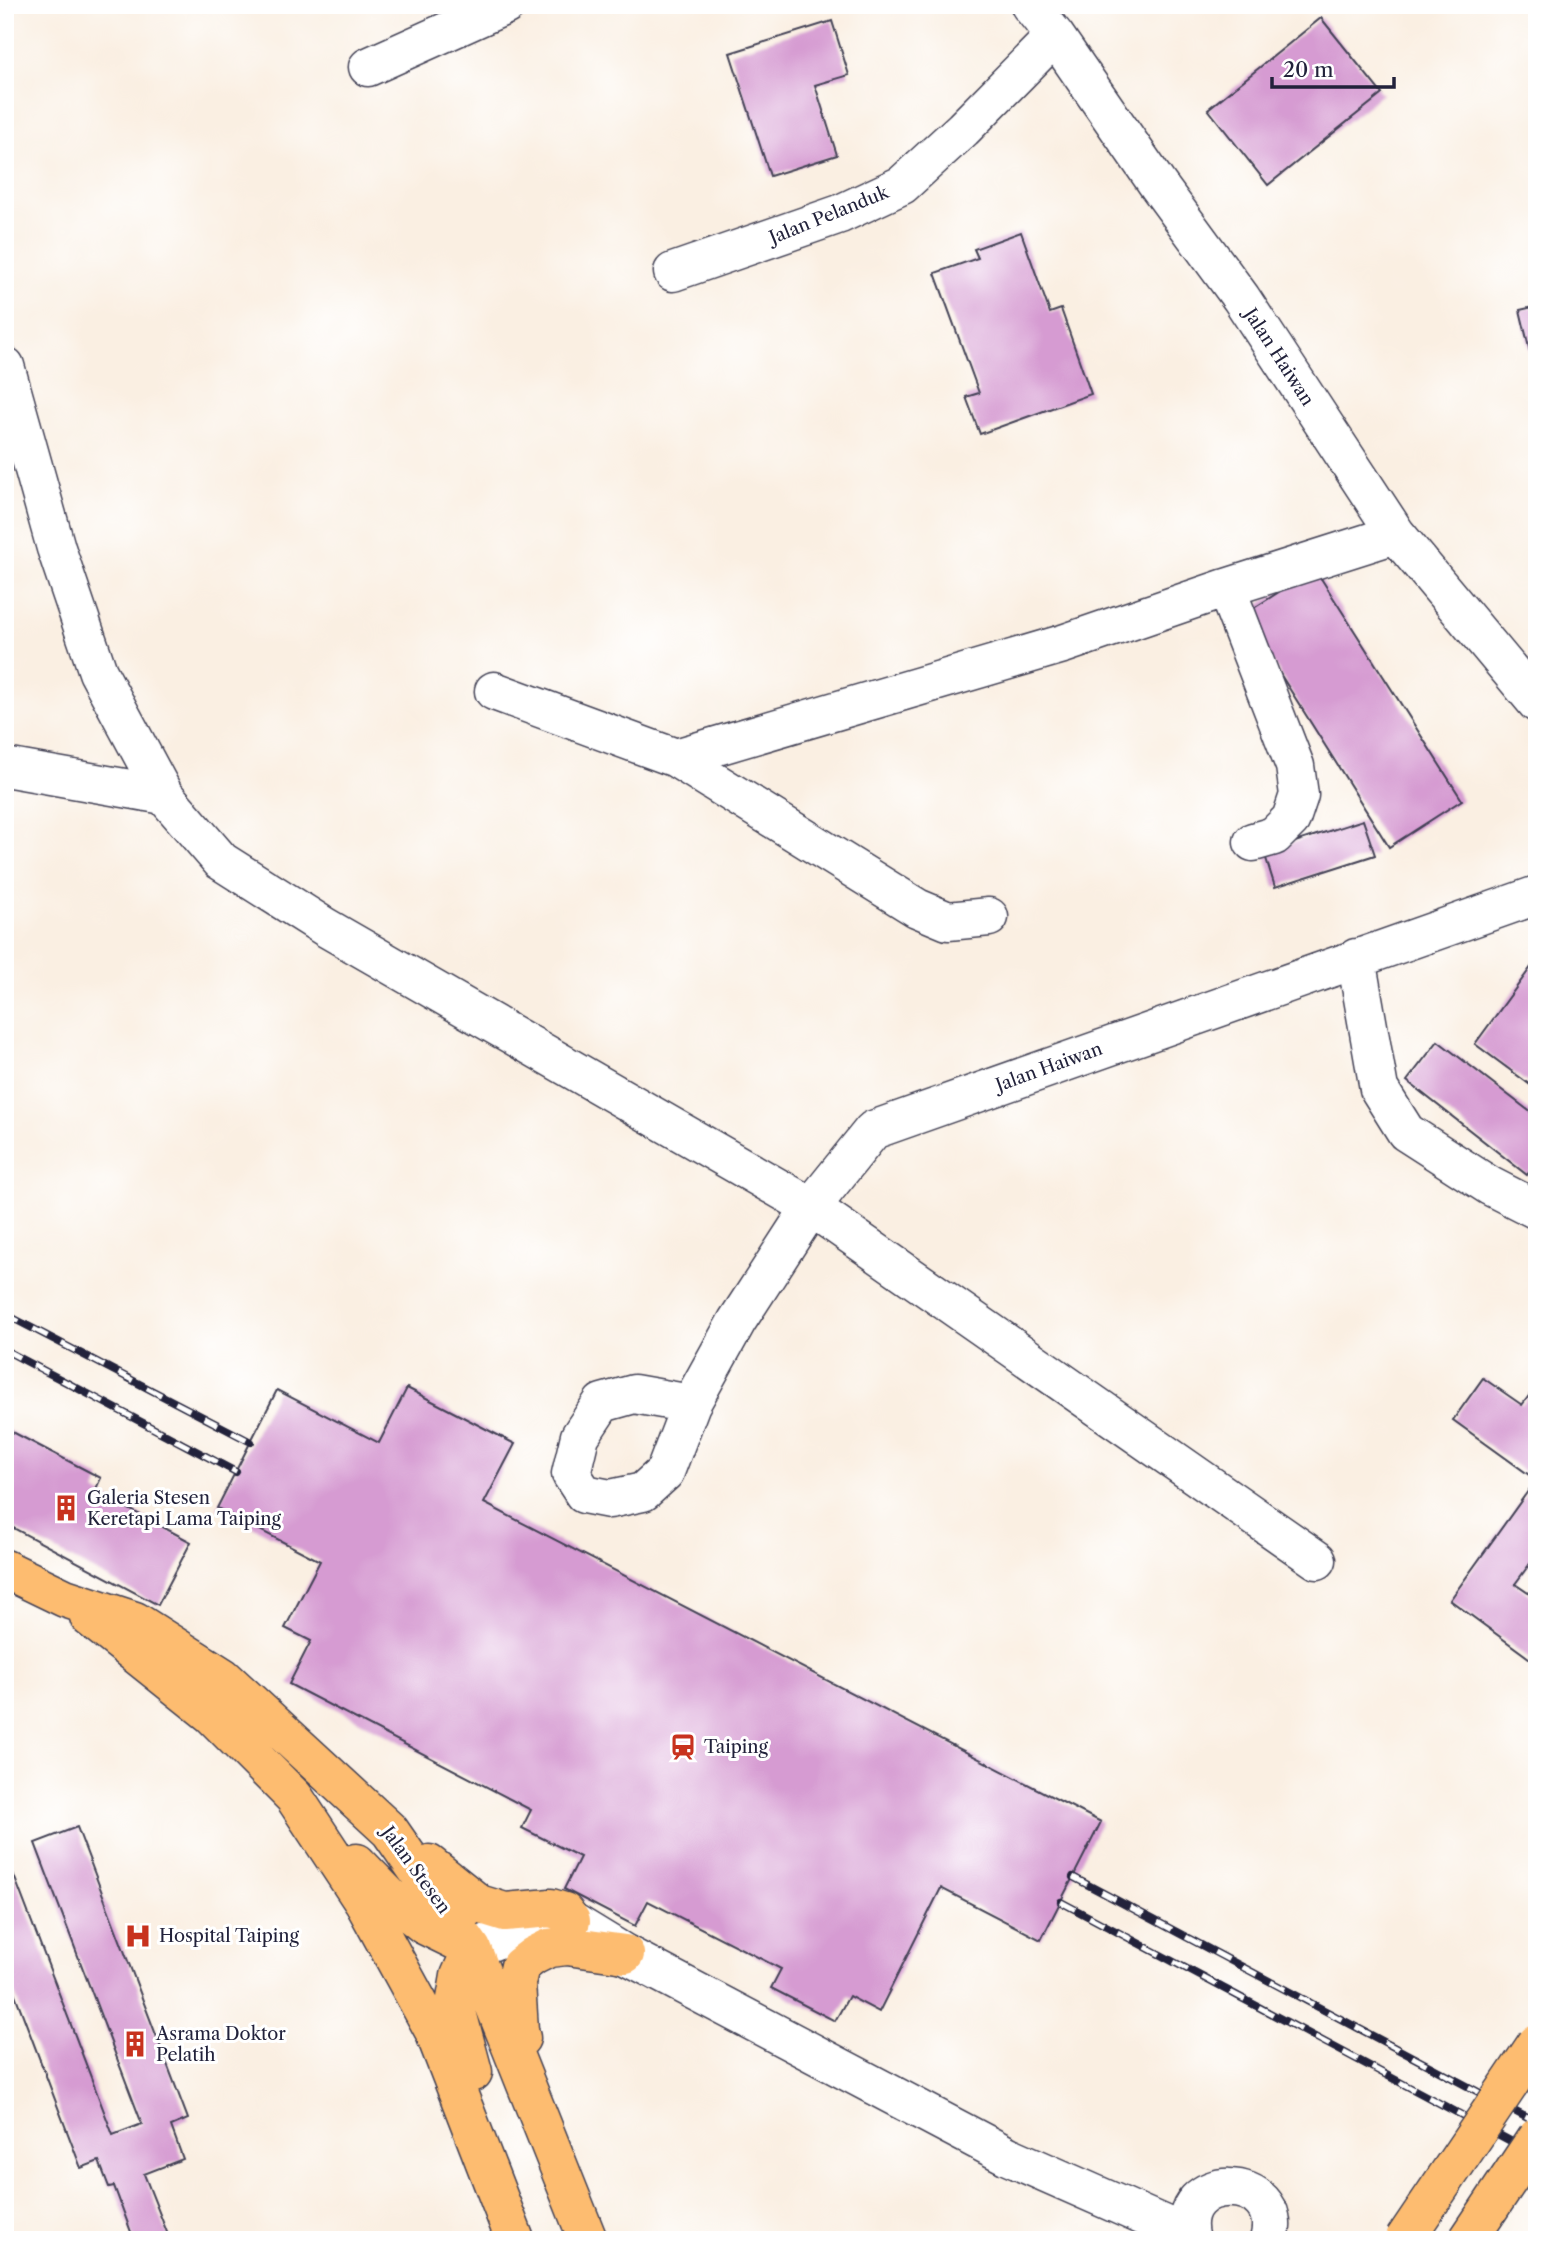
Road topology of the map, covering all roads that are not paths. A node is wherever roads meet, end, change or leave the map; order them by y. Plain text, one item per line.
1 (506, 5) edge
2 (1030, 5) edge
3 (1055, 36) junction
4 (368, 67) dead end
5 (673, 272) dead end
6 (5, 366) edge
7 (1396, 534) junction
8 (1226, 588) junction
9 (494, 691) dead end
10 (1537, 703) edge
11 (676, 758) junction
12 (5, 767) edge
13 (164, 795) junction
14 (1253, 842) dead end
15 (1537, 895) edge
16 (989, 917) dead end
17 (1356, 958) junction
18 (811, 1207) junction
19 (1537, 1210) edge
20 (691, 1404) dead end
21 (1317, 1560) dead end
22 (5, 1569) edge
23 (65, 1598) junction
24 (293, 1797) junction
25 (390, 1831) junction
26 (571, 1921) junction
27 (472, 1949) junction
28 (625, 1954) junction
29 (1537, 2043) edge
30 (1537, 2137) edge
31 (560, 2165) junction
32 (511, 2227) edge
33 (1189, 2236) edge
34 (588, 2240) edge
35 (1269, 2240) edge
36 (1404, 2240) edge
37 (1468, 2240) edge

1 - 4 street
2 - 3 street, Jalan Haiwan
3 - 5 street, Jalan Pelanduk
3 - 7 street, Jalan Haiwan
6 - 13 street
7 - 8 street
7 - 10 street, Jalan Haiwan
8 - 11 street
8 - 14 street
9 - 11 street
11 - 16 street
12 - 13 street
13 - 18 street
15 - 17 street, Jalan Haiwan
17 - 18 street, Jalan Haiwan
17 - 19 street
18 - 20 street, Jalan Haiwan
18 - 21 street
22 - 23 main road, Jalan Stesen
23 - 24 main road, Jalan Stesen
23 - 25 main road, Jalan Stesen
24 - 27 main road
24 - 32 main road, Jalan Stesen
25 - 26 main road
25 - 27 main road, Jalan Stesen
26 - 27 street
26 - 28 street
27 - 31 main road, Jalan Stesen
27 - 32 main road
28 - 31 main road
28 - 33 street
29 - 36 main road, bridge
30 - 37 main road, bridge
31 - 34 main road, Jalan Stesen
33 - 35 street

